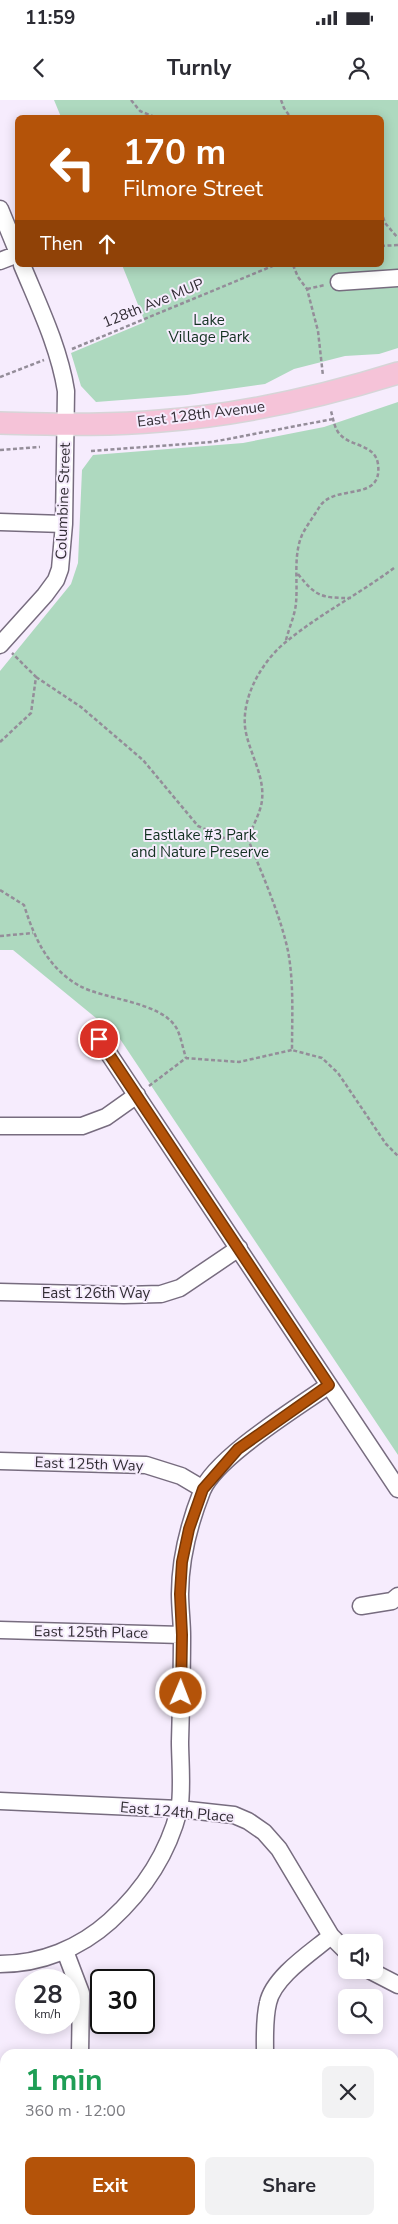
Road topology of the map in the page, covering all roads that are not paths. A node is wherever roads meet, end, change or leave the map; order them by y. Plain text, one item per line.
1 (0, 209) edge
2 (15, 246) edge
3 (15, 254) edge
4 (0, 261) edge
5 (23, 267) edge
6 (398, 278) edge
7 (339, 282) dead end
8 (398, 372) edge
9 (0, 423) edge
10 (66, 425) junction
11 (0, 522) edge
12 (64, 524) junction
13 (1, 644) edge
14 (99, 1039) dead end
15 (137, 1095) junction
16 (0, 1126) edge
17 (239, 1248) junction
18 (0, 1292) edge
19 (329, 1385) junction
20 (0, 1461) edge
21 (398, 1488) edge
22 (203, 1489) junction
23 (398, 1596) edge
24 (361, 1606) dead end
25 (0, 1630) edge
26 (182, 1635) junction
27 (0, 1801) edge
28 (179, 1809) junction
29 (331, 1936) junction
30 (338, 1943) edge
31 (65, 1951) junction
32 (0, 1964) edge
33 (383, 1977) edge
34 (398, 1985) edge
35 (80, 2049) edge
36 (265, 2049) edge

1 - 2 street
3 - 4 street
5 - 10 street, Columbine Street
6 - 7 street
8 - 10 main road, East 128th Avenue
9 - 10 main road, East 128th Avenue
10 - 12 street, Columbine Street
11 - 12 street
12 - 13 street, Columbine Street
14 - 15 street
15 - 16 street
15 - 17 street
17 - 18 street, East 126th Way
17 - 19 street
19 - 21 street
19 - 22 street
20 - 22 street, East 125th Way
22 - 26 street
23 - 24 street
25 - 26 street, East 125th Place
26 - 28 street
27 - 28 street, East 124th Place
28 - 29 street, East 124th Place
28 - 31 street
29 - 30 street, East 124th Place
29 - 36 street
31 - 32 street
31 - 35 street
33 - 34 street

